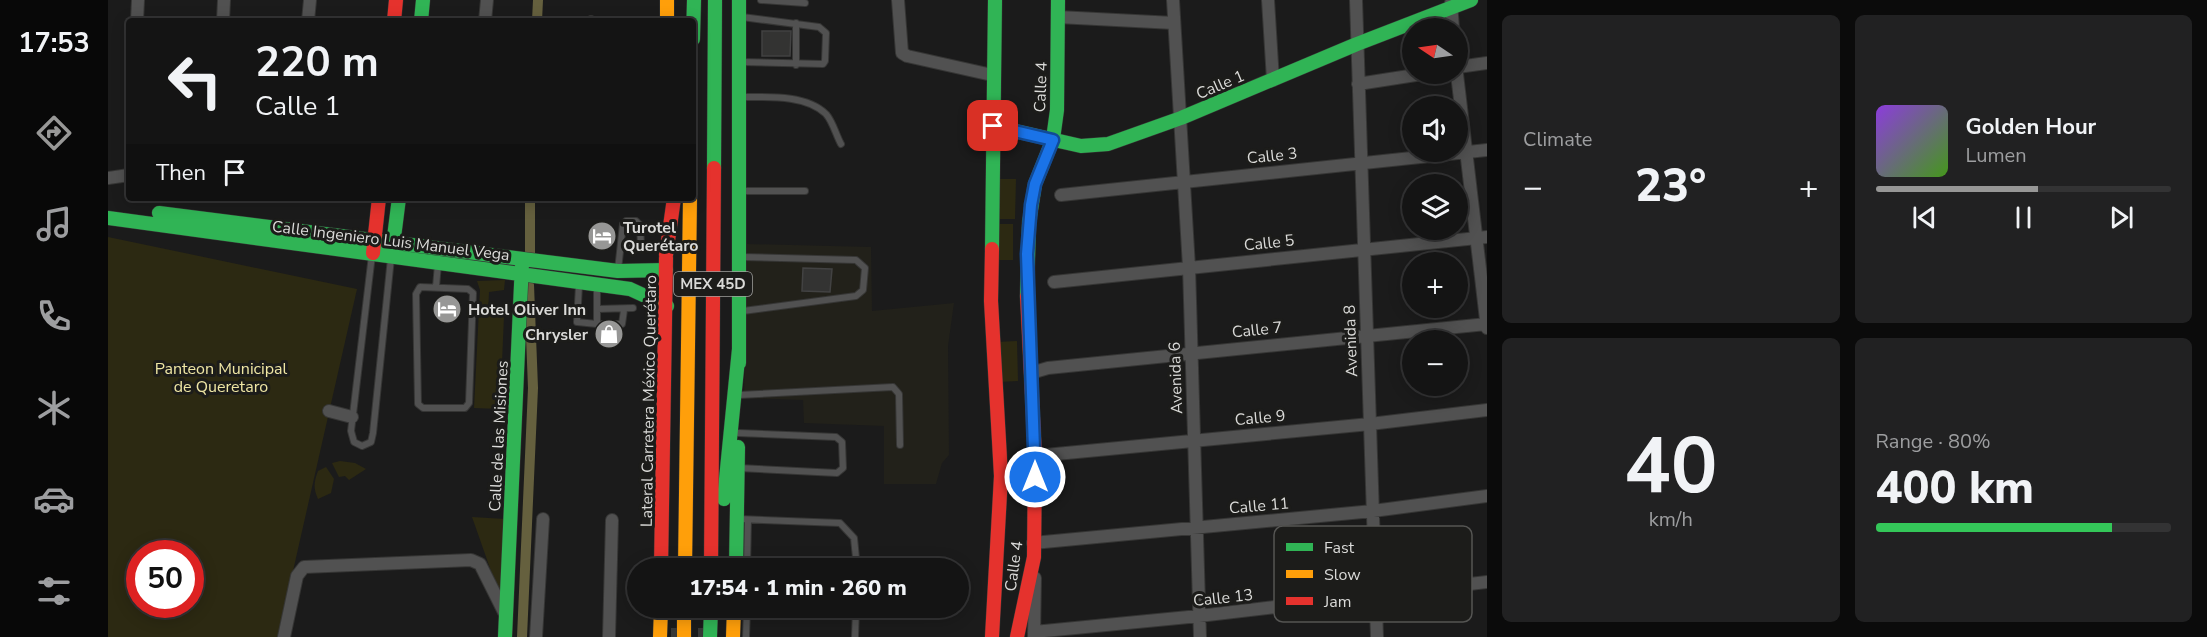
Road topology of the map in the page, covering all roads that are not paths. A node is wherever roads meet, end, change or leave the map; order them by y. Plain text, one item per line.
1 (138, 0) edge
2 (224, 0) edge
3 (310, 0) edge
4 (396, 0) edge
5 (423, 0) edge
6 (487, 0) edge
7 (667, 0) edge
8 (688, 0) edge
9 (694, 0) edge
10 (715, 0) edge
11 (739, 0) edge
12 (761, 0) edge
13 (898, 0) edge
14 (995, 0) edge
15 (1058, 0) edge
16 (1173, 0) edge
17 (1268, 0) edge
18 (1356, 0) edge
19 (1471, 0) edge
20 (805, 3) dead end
21 (1451, 4) edge
22 (739, 17) junction
23 (1058, 17) junction
24 (137, 18) edge
25 (223, 18) edge
26 (308, 18) edge
27 (394, 18) edge
28 (421, 18) edge
29 (485, 18) edge
30 (667, 18) edge
31 (691, 18) edge
32 (694, 18) edge
33 (796, 23) junction
34 (1174, 23) junction
35 (1357, 44) junction
36 (738, 62) junction
37 (1487, 63) edge
38 (796, 65) junction
39 (1468, 66) edge
40 (992, 75) junction
41 (1402, 77) edge
42 (1273, 80) junction
43 (1358, 84) junction
44 (739, 97) junction
45 (1181, 118) junction
46 (993, 126) junction
47 (1053, 140) junction
48 (841, 144) dead end
49 (1487, 150) edge
50 (1468, 153) edge
51 (1402, 159) edge
52 (1468, 159) edge
53 (1361, 162) junction
54 (126, 175) edge
55 (108, 178) edge
56 (1186, 181) junction
57 (739, 191) junction
58 (805, 191) dead end
59 (1061, 195) dead end
60 (379, 201) edge
61 (399, 201) edge
62 (666, 201) edge
63 (674, 201) edge
64 (690, 201) edge
65 (108, 206) edge
66 (108, 218) edge
67 (1482, 238) edge
68 (621, 247) junction
69 (373, 248) junction
70 (1364, 248) junction
71 (392, 250) junction
72 (666, 255) junction
73 (739, 257) junction
74 (523, 258) junction
75 (438, 263) junction
76 (1189, 267) junction
77 (666, 270) junction
78 (618, 271) junction
79 (522, 273) junction
80 (579, 282) junction
81 (1054, 282) dead end
82 (597, 284) junction
83 (436, 287) junction
84 (667, 306) junction
85 (633, 308) dead end
86 (597, 309) junction
87 (624, 310) junction
88 (739, 311) junction
89 (597, 324) junction
90 (1487, 325) edge
91 (1367, 334) junction
92 (739, 349) junction
93 (1190, 352) junction
94 (1031, 373) junction
95 (739, 394) junction
96 (1487, 410) edge
97 (329, 411) dead end
98 (352, 417) junction
99 (1370, 424) junction
100 (738, 433) junction
101 (1194, 439) junction
102 (900, 445) dead end
103 (1035, 456) junction
104 (738, 468) junction
105 (1487, 496) edge
106 (1373, 511) junction
107 (543, 519) dead end
108 (743, 519) junction
109 (612, 520) dead end
110 (1374, 526) edge
111 (1197, 527) junction
112 (1034, 550) junction
113 (661, 558) edge
114 (685, 558) edge
115 (712, 558) edge
116 (714, 558) edge
117 (742, 558) edge
118 (856, 558) edge
119 (1487, 582) edge
120 (1472, 584) edge
121 (1274, 608) edge
122 (506, 615) junction
123 (1199, 616) junction
124 (661, 618) edge
125 (684, 618) edge
126 (711, 618) edge
127 (734, 618) edge
128 (747, 618) edge
129 (856, 618) edge
130 (1377, 622) edge
131 (1034, 634) edge
132 (671, 636) edge
133 (284, 637) edge
134 (505, 637) edge
135 (536, 637) edge
136 (609, 637) edge
137 (661, 637) edge
138 (684, 637) edge
139 (710, 637) edge
140 (719, 637) edge
141 (733, 637) edge
142 (746, 637) edge
143 (855, 637) edge
144 (992, 637) edge
145 (1017, 637) edge
146 (1200, 637) edge
147 (1377, 637) edge

1 - 24 street
2 - 25 street
3 - 26 street
4 - 27 main road
5 - 28 main road
6 - 29 street
7 - 30 main road
8 - 31 main road
9 - 32 main road
10 - 115 main road, MEX 45D
11 - 22 main road
12 - 20 lane
13 - 40 street
14 - 40 main road, Calle 4
15 - 23 main road, Calle 4
16 - 34 street, Avenida 6
17 - 42 street
18 - 35 street, Avenida 8
19 - 21 main road, Calle 1
21 - 35 main road, Calle 1
22 - 33 lane
22 - 36 main road
23 - 34 street
23 - 47 main road, Calle 4
33 - 38 lane
33 - 38 lane
34 - 45 street, Avenida 6
35 - 42 main road, Calle 1
35 - 43 street, Avenida 8
36 - 38 lane
36 - 44 main road
37 - 39 street
40 - 46 main road, Calle 4
41 - 43 street
42 - 45 main road, Calle 1
43 - 53 street, Avenida 8
44 - 48 lane
44 - 57 main road
45 - 47 main road, Calle 1
45 - 56 street, Avenida 6
46 - 47 main road, Calle 1
46 - 144 main road, Calle 4
47 - 94 main road, Calle 4
49 - 50 street, Calle 3
51 - 53 street, Calle 3
52 - 67 street
53 - 56 street, Calle 3
53 - 70 street, Avenida 8
54 - 55 street
56 - 59 street, Calle 3
56 - 76 street, Avenida 6
57 - 58 lane
57 - 73 main road
60 - 69 main road
61 - 71 main road
62 - 72 main road, Lateral Carretera México Querétaro
63 - 72 main road
64 - 114 main road, MEX 45D
65 - 69 main road, Calle Ingeniero Luis Manuel Vega
66 - 69 main road, Calle Ingeniero Luis Manuel Vega
67 - 70 street, Calle 5
67 - 90 street
68 - 68 lane
68 - 78 lane
69 - 71 main road, Calle Ingeniero Luis Manuel Vega
69 - 98 lane
70 - 76 street, Calle 5
70 - 91 street, Avenida 8
71 - 74 main road, Calle Ingeniero Luis Manuel Vega
71 - 75 main road, Calle Ingeniero Luis Manuel Vega
71 - 98 lane
72 - 77 main road, Lateral Carretera México Querétaro
73 - 88 main road
73 - 88 lane
74 - 78 main road, Calle Ingeniero Luis Manuel Vega
74 - 79 main road, Calle de las Misiones
75 - 79 main road, Calle Ingeniero Luis Manuel Vega
75 - 83 lane
76 - 81 street, Calle 5
76 - 93 street, Avenida 6
77 - 78 main road, Calle Ingeniero Luis Manuel Vega
77 - 84 main road, Lateral Carretera México Querétaro
79 - 80 main road, Calle Ingeniero Luis Manuel Vega
79 - 122 main road, Calle de las Misiones
80 - 82 main road, Calle Ingeniero Luis Manuel Vega
80 - 89 lane
82 - 84 main road, Calle Ingeniero Luis Manuel Vega
82 - 86 lane
83 - 83 lane
84 - 113 main road, Lateral Carretera México Querétaro
85 - 87 lane
86 - 87 lane
86 - 89 lane
87 - 89 lane
88 - 92 main road
90 - 91 street, Calle 7
91 - 93 street, Calle 7
91 - 99 street, Avenida 8
92 - 95 main road
92 - 116 main road
93 - 94 street, Calle 7
93 - 101 street, Avenida 6
94 - 103 main road, Calle 4
95 - 100 main road
95 - 102 lane
96 - 99 street, Calle 9
97 - 98 street
99 - 101 street, Calle 9
99 - 106 street, Avenida 8
100 - 104 main road
100 - 104 lane
101 - 103 street, Calle 9
101 - 111 street, Avenida 6
103 - 112 main road, Calle 4
104 - 108 main road
105 - 106 street, Calle 11
106 - 110 street, Avenida 8
106 - 111 street, Calle 11
107 - 135 street
108 - 117 main road
108 - 118 lane
109 - 136 street
111 - 112 street, Calle 11
111 - 123 street, Avenida 6
112 - 131 street
112 - 145 main road, Calle 4
119 - 120 street, Calle 13
121 - 123 street, Calle 13
122 - 133 street, Calle de las Misiones
122 - 134 main road, Calle de las Misiones
123 - 131 street, Calle 13
123 - 146 street, Avenida 6
124 - 137 main road
125 - 138 main road
126 - 139 main road
127 - 141 main road
128 - 142 lane
129 - 143 lane
130 - 147 street, Avenida 8
132 - 137 main road
140 - 141 main road

